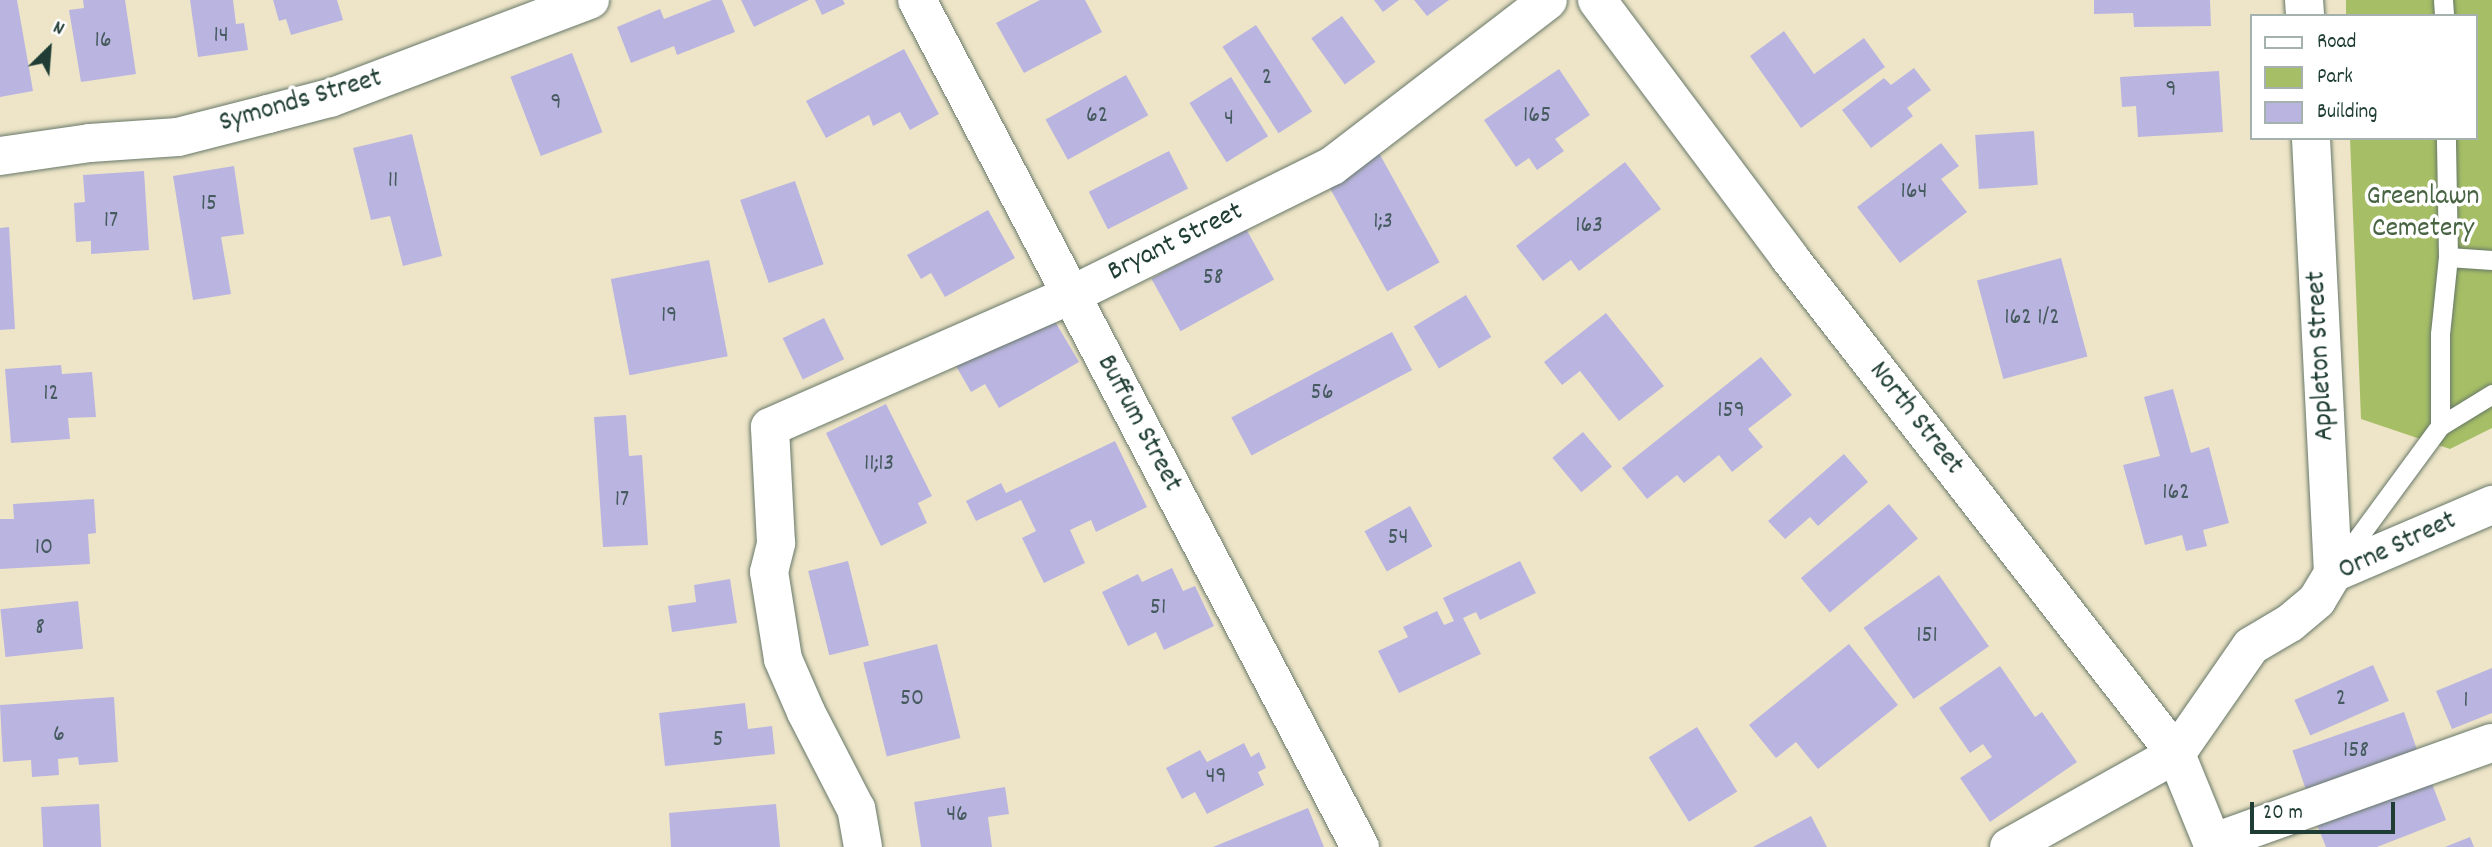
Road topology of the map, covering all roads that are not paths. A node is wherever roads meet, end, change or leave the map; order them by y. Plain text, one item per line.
1 (590, 0) edge
2 (917, 0) edge
3 (1548, 0) edge
4 (1597, 0) edge
5 (2311, 140) edge
6 (2446, 140) edge
7 (0, 156) edge
8 (2448, 257) junction
9 (2492, 260) edge
10 (1071, 295) junction
11 (2492, 394) edge
12 (2440, 426) junction
13 (2492, 505) edge
14 (2333, 573) junction
15 (2492, 743) edge
16 (2176, 754) junction
17 (2213, 845) edge
18 (863, 847) edge
19 (1360, 847) edge
20 (2009, 847) edge

1 - 7 main road, Symonds Street
2 - 10 main road, Buffum Street
3 - 10 main road, Bryant Street
4 - 16 main road, North Street
5 - 14 main road, Appleton Street
6 - 8 lane
8 - 9 lane
8 - 12 lane
10 - 18 main road, Bryant Street
10 - 19 main road, Buffum Street
11 - 12 lane
12 - 14 lane
13 - 14 main road, Orne Street
14 - 16 main road, Orne Street
15 - 17 main road
16 - 17 main road, North Street
16 - 20 main road

